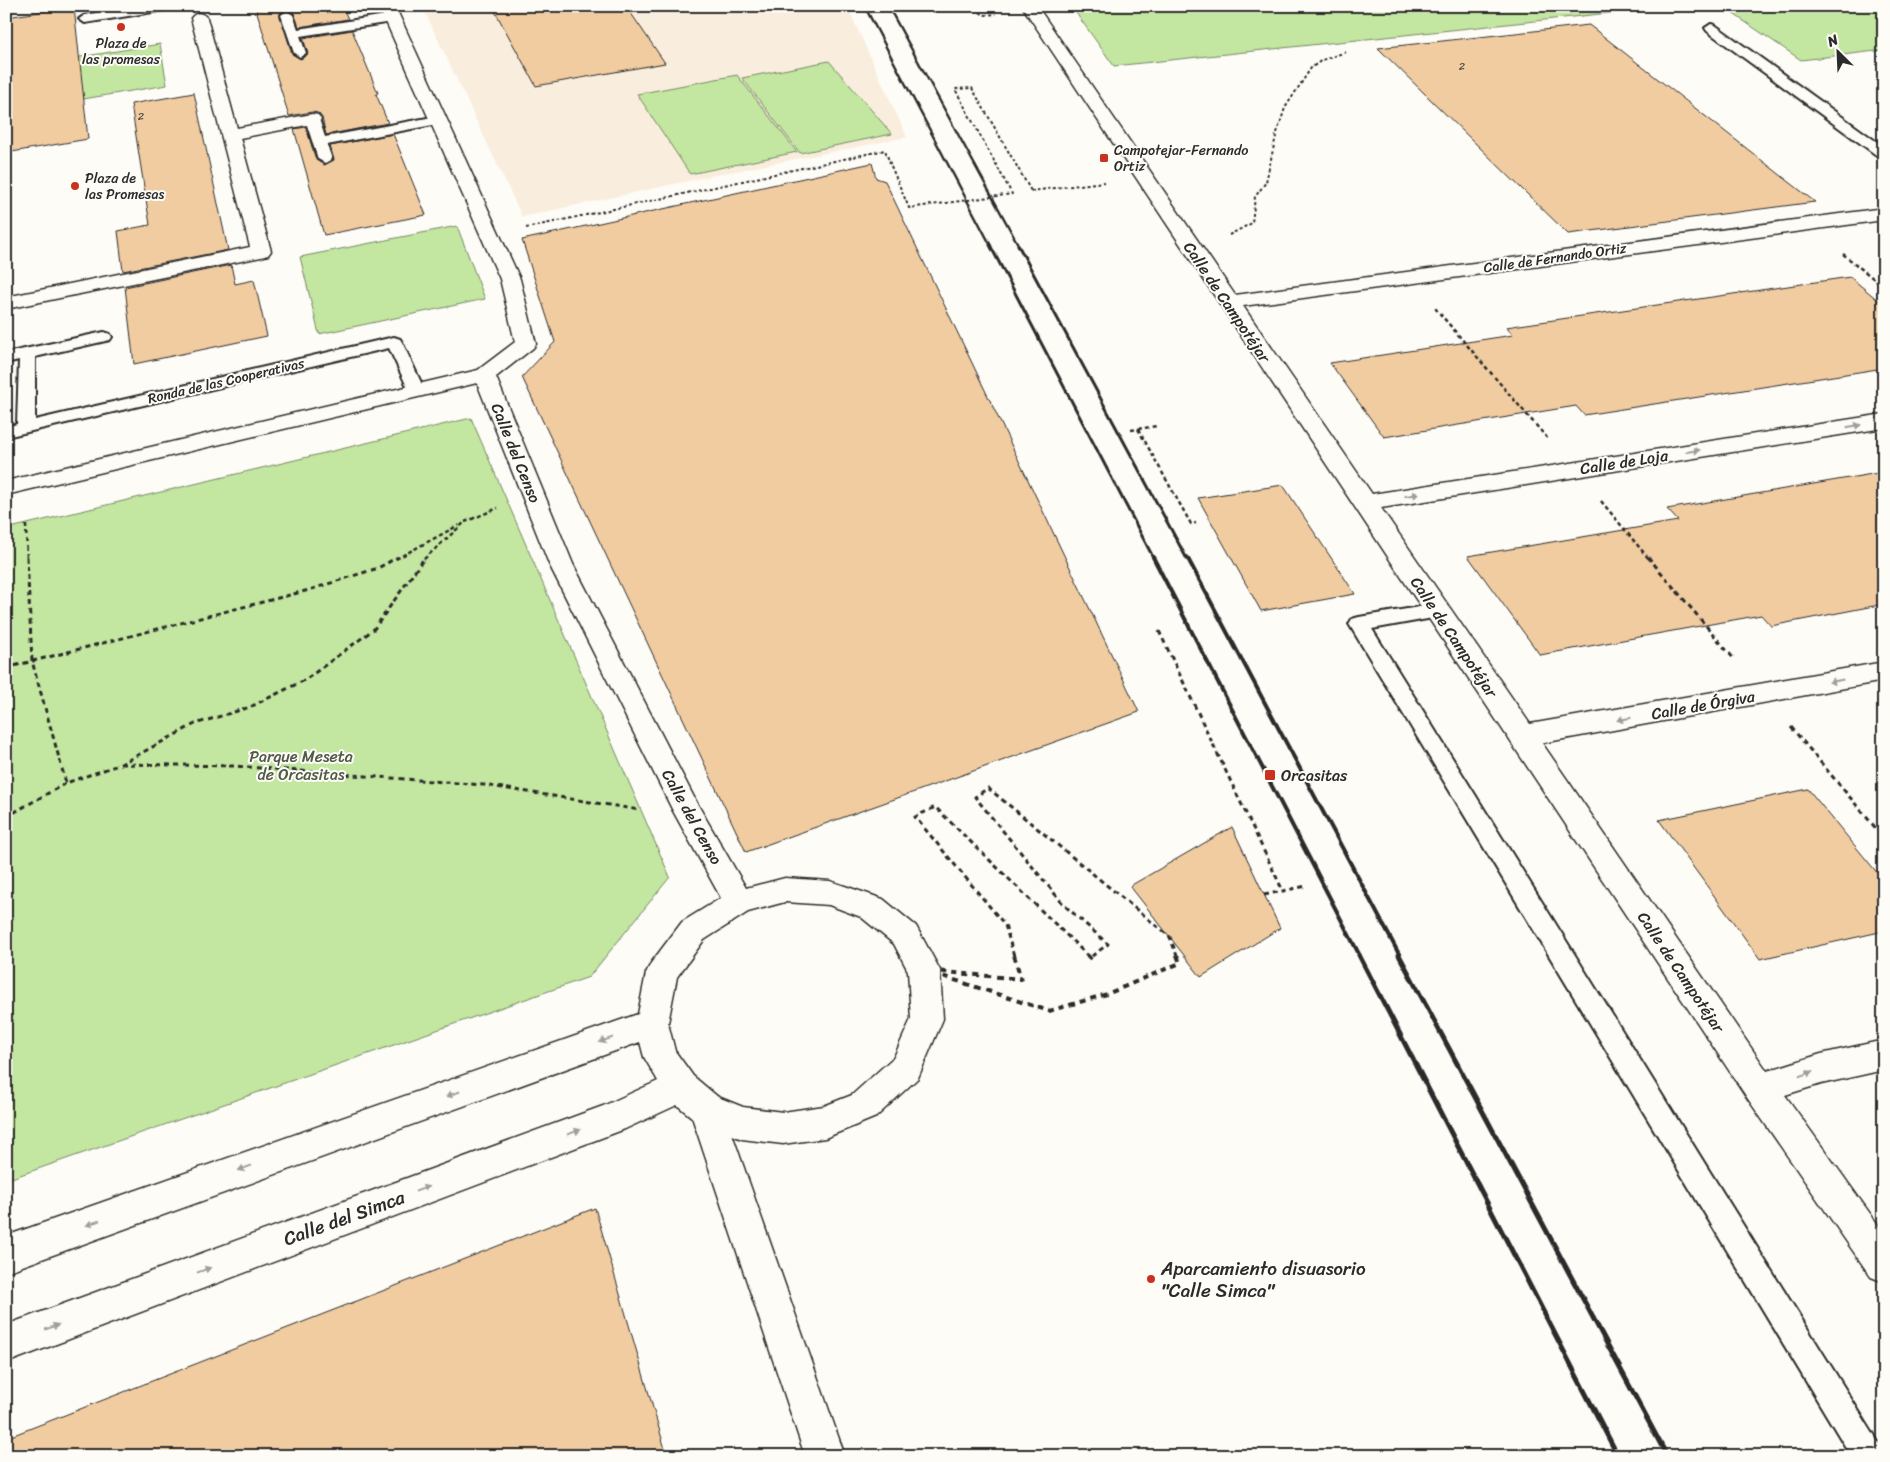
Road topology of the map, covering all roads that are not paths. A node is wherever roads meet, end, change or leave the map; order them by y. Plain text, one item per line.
1 (165, 6) edge
2 (1029, 6) edge
3 (140, 8) edge
4 (390, 12) edge
5 (287, 15) dead end
6 (199, 18) dead end
7 (85, 19) dead end
8 (1711, 28) dead end
9 (293, 33) junction
10 (300, 53) dead end
11 (312, 119) joint
12 (438, 120) junction
13 (231, 134) junction
14 (319, 142) junction
15 (1884, 154) edge
16 (325, 159) dead end
17 (1884, 214) edge
18 (1227, 302) junction
19 (6, 303) edge
20 (104, 337) dead end
21 (26, 354) junction
22 (6, 358) edge
23 (485, 375) junction
24 (417, 391) junction
25 (1884, 421) edge
26 (26, 428) junction
27 (6, 432) edge
28 (6, 488) edge
29 (1364, 503) junction
30 (1437, 611) junction
31 (1884, 671) edge
32 (1522, 736) junction
33 (739, 902) junction
34 (652, 1023) junction
35 (1884, 1055) edge
36 (1760, 1088) junction
37 (693, 1098) junction
38 (6, 1254) edge
39 (1884, 1264) edge
40 (6, 1344) edge
41 (825, 1456) edge
42 (1869, 1456) edge

1 - 3 lane
2 - 18 street, Calle de Campotéjar
3 - 7 lane
4 - 9 lane
4 - 12 street
5 - 9 lane
6 - 13 street
8 - 15 lane
9 - 10 lane
11 - 13 street
11 - 14 lane
12 - 14 lane
12 - 23 street
13 - 19 street
14 - 16 lane
17 - 18 street, Calle de Fernando Ortiz
18 - 29 street, Calle de Campotéjar
20 - 21 lane
21 - 22 lane
21 - 26 lane
23 - 24 street
23 - 33 street, Calle del Censo
24 - 26 lane, Ronda de las Cooperativas
24 - 28 street
29 -> 25 street, Calle de Loja
26 - 27 lane, Ronda de las Cooperativas
29 - 30 street, Calle de Campotéjar
30 - 32 street, Calle de Campotéjar
30 - 42 lane
31 -> 32 street, Calle de Órgiva
32 - 36 street, Calle de Campotéjar
33 - 34 street
33 - 37 street
34 - 37 street
34 -> 38 street
36 -> 35 street
36 - 39 street, Calle de Campotéjar
40 -> 37 street, Calle del Simca
37 - 41 street

